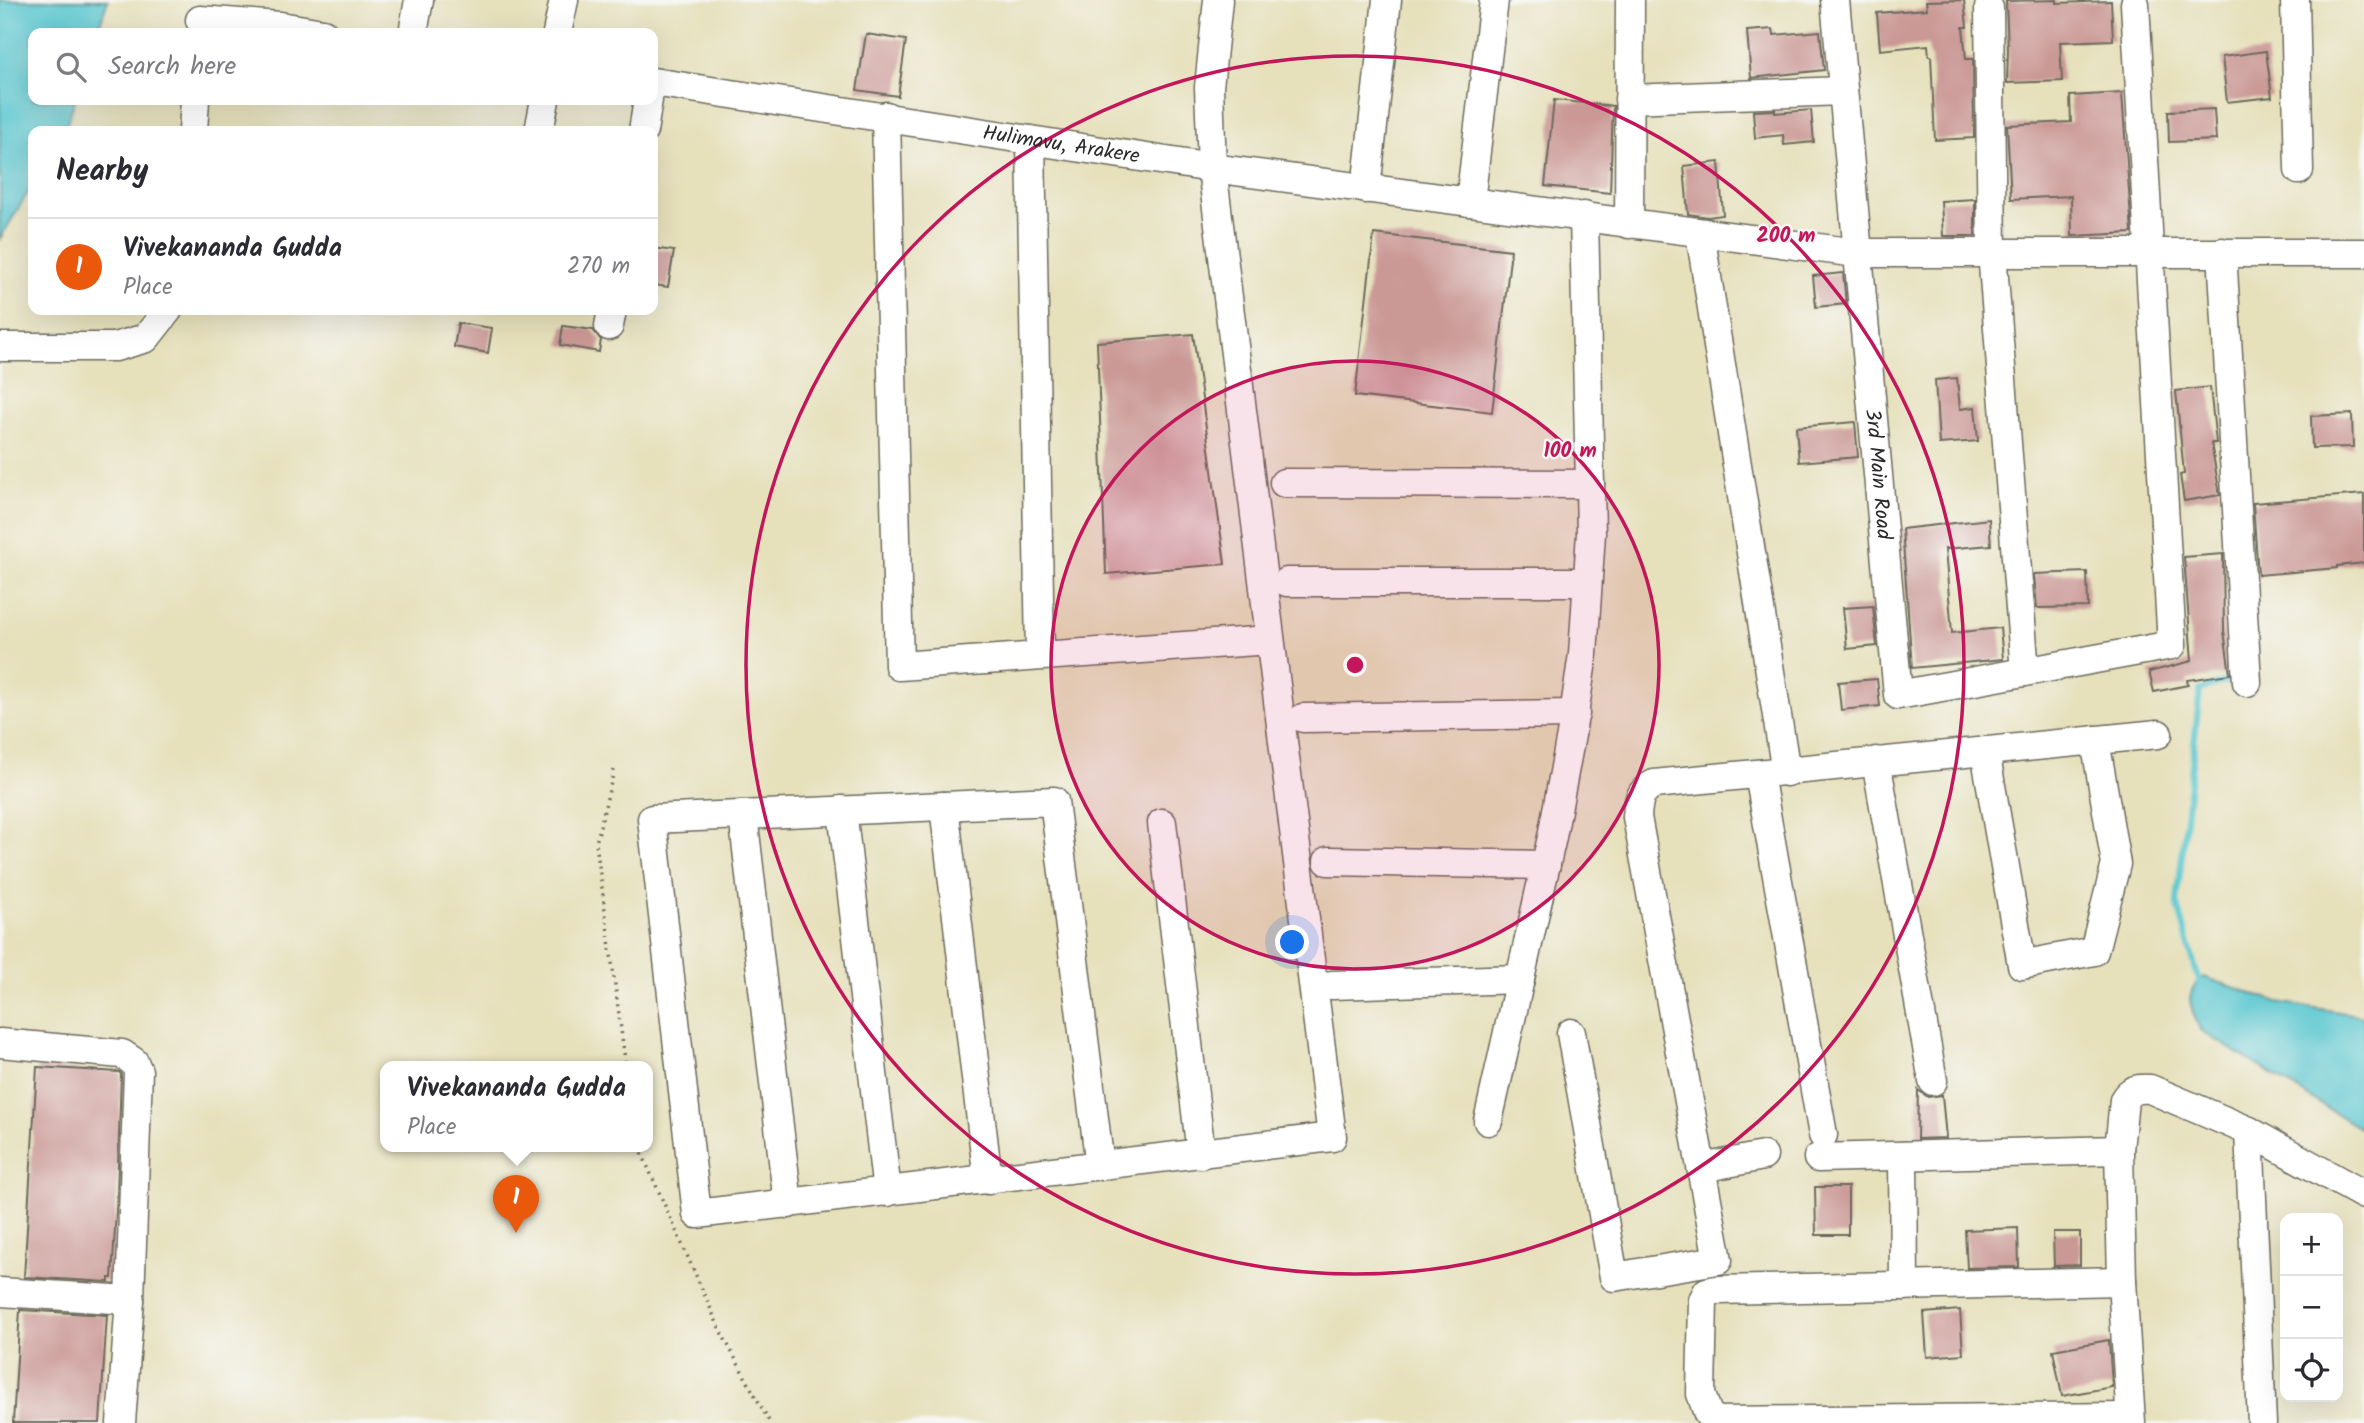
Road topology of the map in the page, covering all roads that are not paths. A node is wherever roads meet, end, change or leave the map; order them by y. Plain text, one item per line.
1 (419, 0) edge
2 (564, 0) edge
3 (1218, 0) edge
4 (1387, 0) edge
5 (1494, 0) edge
6 (1630, 0) edge
7 (1835, 0) edge
8 (2295, 0) edge
9 (2135, 4) dead end
10 (1989, 8) dead end
11 (194, 18) edge
12 (292, 28) edge
13 (415, 28) edge
14 (558, 28) edge
15 (658, 83) edge
16 (1843, 90) junction
17 (1629, 99) junction
18 (195, 105) edge
19 (544, 105) edge
20 (647, 105) edge
21 (886, 116) junction
22 (193, 126) edge
23 (540, 126) edge
24 (644, 126) edge
25 (1031, 140) junction
26 (1212, 168) junction
27 (2299, 170) dead end
28 (1366, 189) junction
29 (1471, 202) junction
30 (1584, 216) junction
31 (1629, 224) junction
32 (1700, 233) junction
33 (2149, 251) junction
34 (1992, 252) junction
35 (2222, 252) junction
36 (1857, 253) junction
37 (2364, 253) edge
38 (164, 315) edge
39 (0, 347) edge
40 (1283, 482) dead end
41 (1590, 484) junction
42 (1587, 582) junction
43 (1287, 583) dead end
44 (1270, 639) junction
45 (1040, 655) junction
46 (2025, 672) junction
47 (2247, 682) dead end
48 (1574, 714) junction
49 (1303, 718) dead end
50 (2158, 734) dead end
51 (2095, 740) junction
52 (1984, 751) junction
53 (1876, 761) junction
54 (1773, 773) junction
55 (944, 806) junction
56 (842, 810) junction
57 (743, 815) junction
58 (1161, 823) dead end
59 (1328, 862) dead end
60 (1546, 864) junction
61 (1520, 979) junction
62 (1332, 985) dead end
63 (1572, 1033) dead end
64 (0, 1043) edge
65 (1933, 1081) dead end
66 (1488, 1121) dead end
67 (2249, 1131) junction
68 (2119, 1150) junction
69 (1200, 1154) junction
70 (1763, 1156) dead end
71 (1903, 1156) junction
72 (1100, 1166) junction
73 (1702, 1168) junction
74 (988, 1180) junction
75 (887, 1192) junction
76 (2364, 1195) edge
77 (788, 1203) junction
78 (2122, 1281) junction
79 (1904, 1286) junction
80 (0, 1292) edge
81 (130, 1300) junction
82 (2131, 1420) edge
83 (121, 1423) edge
84 (2262, 1423) edge

1 - 13 street
2 - 14 street
3 - 26 street
4 - 28 street
5 - 29 street
6 - 17 street
7 - 16 street, 3rd Main Road
8 - 27 street
9 - 33 street
10 - 34 street
11 - 12 street
15 - 21 street, Hulimavu, Arakere
16 - 17 street
16 - 36 street, 3rd Main Road
17 - 31 street
18 - 22 street
19 - 23 street
20 - 24 street
21 - 25 street, Hulimavu, Arakere
21 - 45 street
25 - 26 street, Hulimavu, Arakere
25 - 45 street
26 - 28 street, Hulimavu, Arakere
26 - 44 street
28 - 29 street, Hulimavu, Arakere
29 - 30 street, Hulimavu, Arakere
30 - 31 street, Hulimavu, Arakere
30 - 41 street
31 - 32 street, Hulimavu, Arakere
32 - 36 street, Hulimavu, Arakere
32 - 54 street
33 - 34 street, Hulimavu, Arakere
33 - 35 street, Hulimavu, Arakere
33 - 46 street
34 - 36 street, Hulimavu, Arakere
34 - 46 street
35 - 37 street, Hulimavu, Arakere
35 - 47 street
36 - 46 street, 3rd Main Road
38 - 39 street
40 - 41 street
41 - 42 street
42 - 43 street
42 - 48 street
44 - 45 street
44 - 69 street
48 - 49 street
48 - 60 street
50 - 51 street
51 - 52 street
51 - 52 street
52 - 53 street
53 - 54 street
53 - 65 street
54 - 71 street
54 - 73 street
55 - 56 street
55 - 72 street
55 - 74 street
56 - 57 street
56 - 75 street
57 - 77 street
57 - 77 street
58 - 69 street
59 - 60 street
60 - 61 street
61 - 62 street
61 - 66 street
63 - 73 street
64 - 81 street
67 - 68 street
67 - 76 street
67 - 84 street
68 - 71 street
68 - 78 street
69 - 72 street
70 - 73 street
71 - 79 street
72 - 74 street
74 - 75 street
75 - 77 street
78 - 79 street
78 - 82 street
79 - 82 street
80 - 81 street
81 - 83 street

